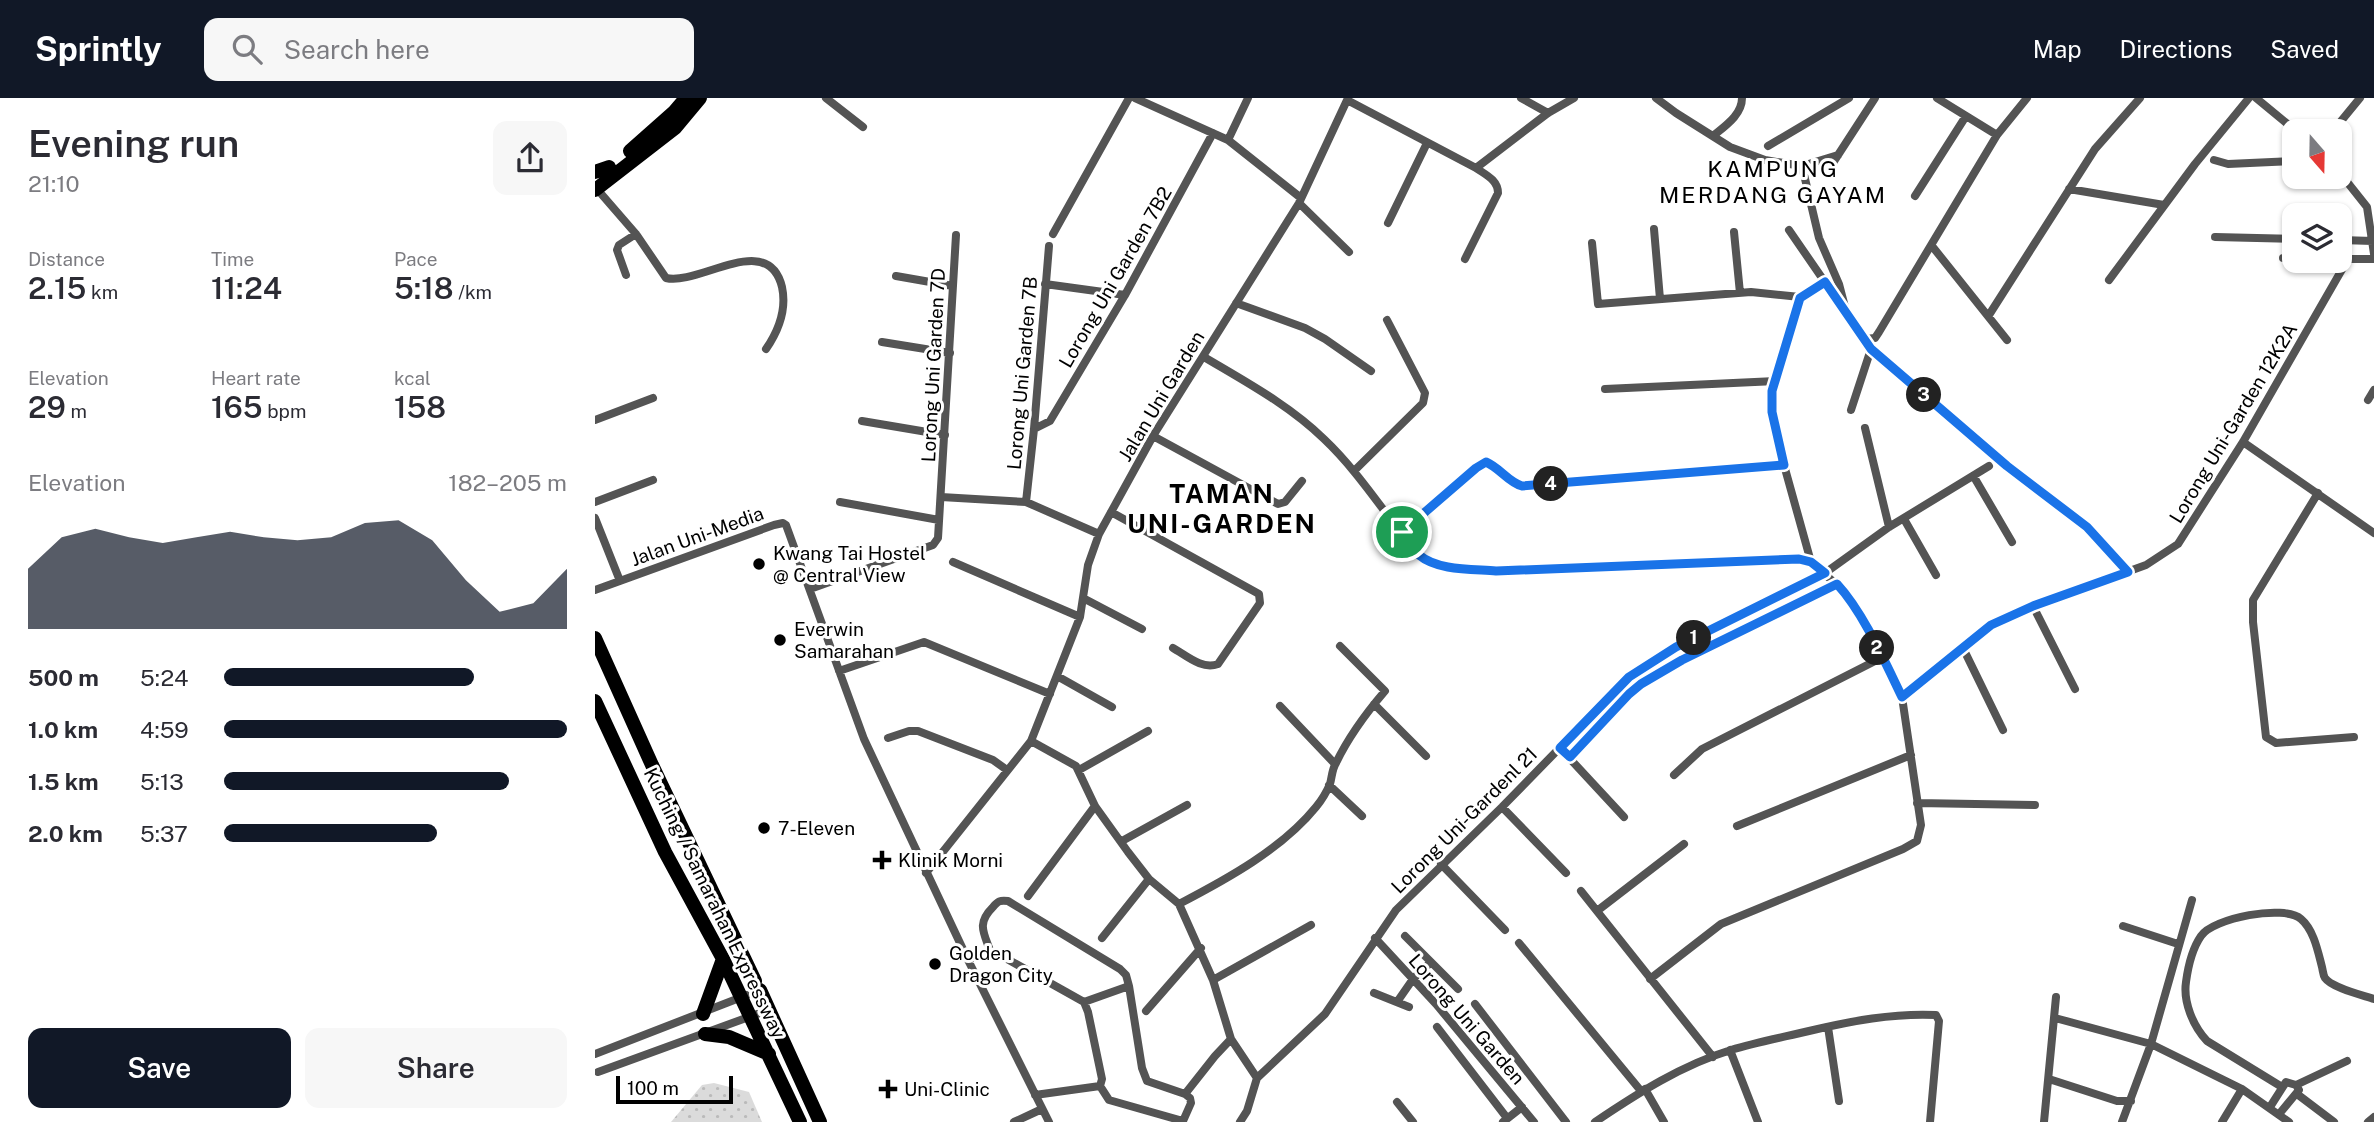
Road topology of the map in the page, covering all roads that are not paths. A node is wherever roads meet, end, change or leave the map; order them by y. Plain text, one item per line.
1 (686, 98) edge
2 (700, 98) edge
3 (826, 98) edge
4 (1129, 98) edge
5 (1135, 98) edge
6 (1248, 98) edge
7 (1521, 98) edge
8 (1574, 98) edge
9 (1656, 98) edge
10 (1742, 98) edge
11 (1849, 98) edge
12 (1875, 98) edge
13 (1937, 98) edge
14 (2027, 98) edge
15 (2140, 98) edge
16 (2249, 98) edge
17 (2256, 98) edge
18 (2360, 98) edge
19 (1347, 99) edge
20 (1153, 101) edge
21 (1548, 113) junction
22 (1966, 116) junction
23 (2282, 119) edge
24 (2343, 119) edge
25 (863, 127) dead end
26 (1213, 133) junction
27 (1997, 135) junction
28 (1713, 136) junction
29 (1229, 140) junction
30 (1427, 143) junction
31 (1768, 146) dead end
32 (1838, 155) junction
33 (2214, 160) dead end
34 (2282, 162) edge
35 (1802, 166) junction
36 (1476, 168) junction
37 (1827, 172) dead end
38 (598, 179) edge
39 (2352, 186) edge
40 (2069, 190) junction
41 (1916, 196) dead end
42 (1300, 201) junction
43 (2164, 205) junction
44 (2370, 205) edge
45 (1388, 223) dead end
46 (1654, 229) dead end
47 (1789, 230) dead end
48 (1734, 232) dead end
49 (636, 234) junction
50 (1053, 234) dead end
51 (956, 235) dead end
52 (2215, 237) dead end
53 (2282, 239) edge
54 (2352, 240) edge
55 (2372, 241) edge
56 (1593, 243) dead end
57 (1049, 246) dead end
58 (1932, 246) junction
59 (1349, 252) dead end
60 (2374, 256) edge
61 (2352, 258) edge
62 (1465, 259) dead end
63 (2336, 273) edge
64 (626, 275) dead end
65 (896, 276) dead end
66 (2109, 280) dead end
67 (1825, 282) junction
68 (1045, 284) junction
69 (953, 286) junction
70 (1740, 293) junction
71 (1125, 295) junction
72 (1800, 298) junction
73 (1660, 299) junction
74 (1236, 303) junction
75 (1847, 313) junction
76 (1989, 315) junction
77 (1387, 320) dead end
78 (1864, 339) junction
79 (2007, 340) dead end
80 (882, 342) dead end
81 (767, 349) dead end
82 (1871, 349) junction
83 (950, 353) junction
84 (1204, 357) junction
85 (1371, 371) dead end
86 (1776, 381) junction
87 (1605, 388) dead end
88 (2374, 390) edge
89 (653, 398) dead end
90 (2368, 400) dead end
91 (1851, 410) dead end
92 (595, 419) edge
93 (862, 421) dead end
94 (1865, 428) dead end
95 (1034, 429) junction
96 (945, 435) junction
97 (1153, 436) junction
98 (2243, 442) junction
99 (1784, 465) junction
100 (1989, 466) dead end
101 (1354, 471) junction
102 (1974, 477) junction
103 (653, 480) dead end
104 (1302, 481) dead end
105 (2318, 493) junction
106 (941, 497) junction
107 (595, 502) edge
108 (840, 502) dead end
109 (1026, 502) junction
110 (1111, 512) junction
111 (595, 518) edge
112 (1904, 519) junction
113 (939, 520) junction
114 (1889, 527) junction
115 (1402, 532) junction
116 (2374, 533) edge
117 (1099, 534) junction
118 (2012, 542) dead end
119 (953, 562) dead end
120 (1811, 562) junction
121 (2128, 572) junction
122 (1825, 573) junction
123 (1936, 575) dead end
124 (620, 581) junction
125 (1837, 584) junction
126 (810, 589) junction
127 (595, 590) edge
128 (1083, 597) junction
129 (2033, 606) junction
130 (1080, 617) junction
131 (1142, 629) dead end
132 (595, 638) edge
133 (1340, 646) dead end
134 (1676, 647) junction
135 (1173, 648) dead end
136 (1963, 648) junction
137 (1883, 657) junction
138 (1682, 660) junction
139 (839, 671) junction
140 (1058, 676) junction
141 (2075, 690) dead end
142 (1050, 694) junction
143 (1902, 697) junction
144 (595, 701) edge
145 (1374, 704) junction
146 (1280, 706) dead end
147 (1112, 707) dead end
148 (2003, 730) dead end
149 (1148, 731) dead end
150 (2354, 737) dead end
151 (888, 738) dead end
152 (1031, 741) junction
153 (1560, 748) junction
154 (1911, 755) junction
155 (1426, 756) dead end
156 (1570, 757) junction
157 (1335, 764) junction
158 (1007, 770) junction
159 (1079, 770) junction
160 (1675, 775) dead end
161 (1329, 785) junction
162 (1917, 803) junction
163 (1187, 805) dead end
164 (2035, 805) dead end
165 (1095, 806) junction
166 (1502, 807) junction
167 (1363, 816) dead end
168 (1624, 817) dead end
169 (1737, 827) dead end
170 (1122, 841) junction
171 (1683, 844) dead end
172 (1441, 864) junction
173 (926, 873) junction
174 (1566, 873) dead end
175 (1149, 878) junction
176 (1581, 891) dead end
177 (1028, 896) dead end
178 (2192, 900) dead end
179 (1179, 904) junction
180 (1597, 911) junction
181 (1311, 925) dead end
182 (2123, 926) dead end
183 (1505, 930) dead end
184 (1405, 936) dead end
185 (1101, 938) dead end
186 (1374, 938) junction
187 (1519, 943) dead end
188 (2178, 944) junction
189 (1201, 948) junction
190 (991, 953) junction
191 (723, 959) junction
192 (968, 960) junction
193 (1431, 962) junction
194 (1413, 979) junction
195 (1650, 979) junction
196 (1213, 980) junction
197 (757, 986) junction
198 (1129, 986) junction
199 (1458, 989) dead end
200 (1374, 993) dead end
201 (2056, 997) dead end
202 (742, 999) junction
203 (2374, 999) edge
204 (1084, 1002) junction
205 (1397, 1002) junction
206 (1475, 1004) dead end
207 (1409, 1007) dead end
208 (768, 1010) junction
209 (1146, 1011) dead end
210 (703, 1014) junction
211 (750, 1017) junction
212 (2055, 1018) junction
213 (1437, 1027) dead end
214 (1828, 1027) junction
215 (705, 1034) junction
216 (1231, 1039) junction
217 (2151, 1044) junction
218 (1730, 1050) junction
219 (595, 1054) edge
220 (769, 1054) junction
221 (1713, 1057) junction
222 (2347, 1061) dead end
223 (598, 1072) dead end
224 (1257, 1078) junction
225 (2049, 1079) junction
226 (1100, 1086) junction
227 (2282, 1087) junction
228 (2242, 1089) junction
229 (2297, 1089) junction
230 (1643, 1090) junction
231 (1185, 1094) junction
232 (1035, 1095) junction
233 (1839, 1101) dead end
234 (2131, 1101) junction
235 (1397, 1102) dead end
236 (1522, 1107) junction
237 (2270, 1107) junction
238 (1042, 1109) junction
239 (2280, 1113) junction
240 (2374, 1117) edge
241 (1505, 1120) edge
242 (800, 1122) edge
243 (820, 1122) edge
244 (1014, 1122) edge
245 (1049, 1122) edge
246 (1240, 1122) edge
247 (1413, 1122) edge
248 (1534, 1122) edge
249 (1566, 1122) edge
250 (1595, 1122) edge
251 (1664, 1122) edge
252 (1758, 1122) edge
253 (1930, 1122) edge
254 (2044, 1122) edge
255 (2122, 1122) edge
256 (2222, 1122) edge
257 (2289, 1122) edge
258 (2334, 1122) edge
259 (2368, 1122) edge

1 - 38 highway
2 - 38 highway
3 - 25 street
4 - 50 street
5 - 20 street
6 - 29 street
7 - 21 street
8 - 21 street
9 - 28 street
10 - 28 street
11 - 31 street
12 - 32 street
13 - 22 street
14 - 27 street
15 - 40 street
16 - 43 street
17 - 23 street
18 - 24 street
19 - 30 street
19 - 42 street, Jalan Uni Garden
20 - 26 street
21 - 36 street
22 - 27 street
22 - 41 street
26 - 29 street
26 - 71 street, Lorong Uni Garden 7B2
27 - 58 street
28 - 35 street
29 - 42 street
30 - 36 street
30 - 45 street
32 - 35 street
32 - 37 street
33 - 34 street
35 - 75 street
36 - 62 street
38 - 49 street
39 - 44 street
40 - 43 street
40 - 76 street
42 - 59 street
42 - 74 street, Jalan Uni Garden
43 - 66 street
44 - 55 street
46 - 73 street
47 - 67 street
48 - 70 street
49 - 64 street
49 - 81 street
51 - 69 street, Lorong Uni Garden 7D
52 - 53 street
54 - 55 street
55 - 60 street
56 - 73 street
57 - 68 street, Lorong Uni Garden 7B
58 - 76 street
58 - 78 street
60 - 61 street
63 - 98 street, Lorong Uni-Garden 12K2A
65 - 69 street
67 - 72 street
67 - 75 street
68 - 71 street
68 - 95 street, Lorong Uni Garden 7B
69 - 83 street, Lorong Uni Garden 7D
70 - 72 street
70 - 73 street
71 - 95 street, Lorong Uni Garden 7B2
72 - 86 street
74 - 84 street, Jalan Uni Garden
74 - 85 street
75 - 78 street
76 - 79 street
77 - 101 street
78 - 82 street
80 - 83 street
82 - 91 street
82 - 121 street
83 - 96 street, Lorong Uni Garden 7D
84 - 97 street, Jalan Uni Garden
84 - 101 street
86 - 87 street
86 - 99 street
88 - 90 street
89 - 92 street
93 - 96 street
94 - 114 street
95 - 109 street, Lorong Uni Garden 7B
96 - 106 street, Lorong Uni Garden 7D
97 - 104 street
97 - 110 street, Jalan Uni Garden
98 - 105 street
98 - 121 street, Lorong Uni-Garden 12K2A
99 - 115 street
99 - 120 street
100 - 102 street, Lorong Uni-Gardenl 21
101 - 115 street
102 - 112 street, Lorong Uni-Gardenl 21
102 - 118 street
103 - 107 street
105 - 116 street
105 - 150 street
106 - 109 street
106 - 113 street, Lorong Uni Garden 7D
108 - 113 street
109 - 117 street
110 - 117 street, Jalan Uni Garden
110 - 135 street
111 - 124 street
112 - 114 street, Lorong Uni-Gardenl 21
112 - 123 street
113 - 126 street, Lorong Uni Garden 7D
114 - 122 street, Lorong Uni-Gardenl 21
115 - 120 street
117 - 128 street, Jalan Uni Garden
119 - 130 street
120 - 122 street
121 - 129 street, Lorong Uni-Garden 12K2A
122 - 125 street
122 - 134 street, Lorong Uni-Gardenl 21
124 - 126 street, Jalan Uni-Media
124 - 127 street, Jalan Uni-Media
125 - 137 street
125 - 138 street
126 - 139 street
128 - 130 street, Jalan Uni Garden
128 - 131 street
129 - 136 street, Lorong Uni-Garden 12K2A
129 - 141 street
130 - 140 street, Jalan Uni Garden
132 - 197 highway, Kuching / Samarahan Expressway
133 - 145 street
134 - 138 street
134 - 153 street, Lorong Uni-Gardenl 21
136 - 143 street, Lorong Uni-Garden 12K2A
136 - 148 street
137 - 143 street
137 - 160 street
138 - 156 street
139 - 142 street
139 - 173 street
140 - 142 street, Jalan Uni Garden
140 - 147 street
142 - 152 street, Jalan Uni Garden
143 - 154 street
144 - 191 highway, Kuching / Samarahan Expressway
145 - 155 street
145 - 157 street
146 - 157 street
149 - 159 street
151 - 158 street
152 - 158 street, Jalan Uni Garden
152 - 159 street
153 - 156 street
153 - 166 street, Lorong Uni-Gardenl 21
154 - 162 street
154 - 169 street
156 - 168 street
157 - 161 street
158 - 173 street, Jalan Uni Garden
159 - 165 street
161 - 167 street
161 - 179 street
162 - 164 street
162 - 195 street
163 - 170 street
165 - 170 street
165 - 177 street
166 - 172 street, Lorong Uni-Gardenl 21
166 - 174 street
170 - 175 street
171 - 180 street
172 - 183 street
172 - 186 street, Lorong Uni-Gardenl 21
173 - 192 street
175 - 179 street
175 - 185 street
176 - 180 street
178 - 188 street
179 - 189 street
180 - 195 street
181 - 196 street
182 - 188 street
184 - 193 street
186 - 194 street, Lorong Uni Garden
186 - 224 street, Lorong Uni-Gardenl 21
187 - 230 street
188 - 217 street
189 - 196 street
189 - 209 street
190 - 192 street
190 - 198 street
190 - 204 street
191 - 202 highway, Kuching / Samarahan Expressway
191 - 210 highway
192 - 232 street
193 - 194 street
193 - 199 street
194 - 205 street
194 - 236 street, Lorong Uni Garden
195 - 221 street
196 - 216 street
197 - 202 street
197 - 208 highway, Kuching / Samarahan Expressway
198 - 204 street
198 - 231 street
200 - 205 street
201 - 212 street
202 - 210 street
202 - 211 highway, Kuching / Samarahan Expressway
203 - 227 street
204 - 226 street
205 - 207 street
206 - 249 street
208 - 211 street
208 - 243 highway, Kuching / Samarahan Expressway
210 - 219 street
211 - 215 street
211 - 220 highway, Kuching / Samarahan Expressway
212 - 217 street
212 - 225 street
213 - 241 street
214 - 218 street
214 - 233 street
214 - 253 street
215 - 220 highway
215 - 223 street
216 - 224 street
216 - 231 street
217 - 228 street
217 - 234 street
218 - 221 street
218 - 252 street
220 - 242 highway, Kuching / Samarahan Expressway
221 - 230 street
222 - 229 street
224 - 246 street
225 - 234 street
225 - 254 street
226 - 231 street
226 - 232 street
227 - 229 street
227 - 237 street
228 - 237 street
228 - 256 street
229 - 239 street
229 - 258 street
230 - 250 street
230 - 251 street
232 - 238 street
234 - 255 street
235 - 247 street
236 - 241 street
236 - 248 street, Lorong Uni Garden
237 - 239 street
238 - 244 street
238 - 245 street
239 - 257 street
240 - 259 street

